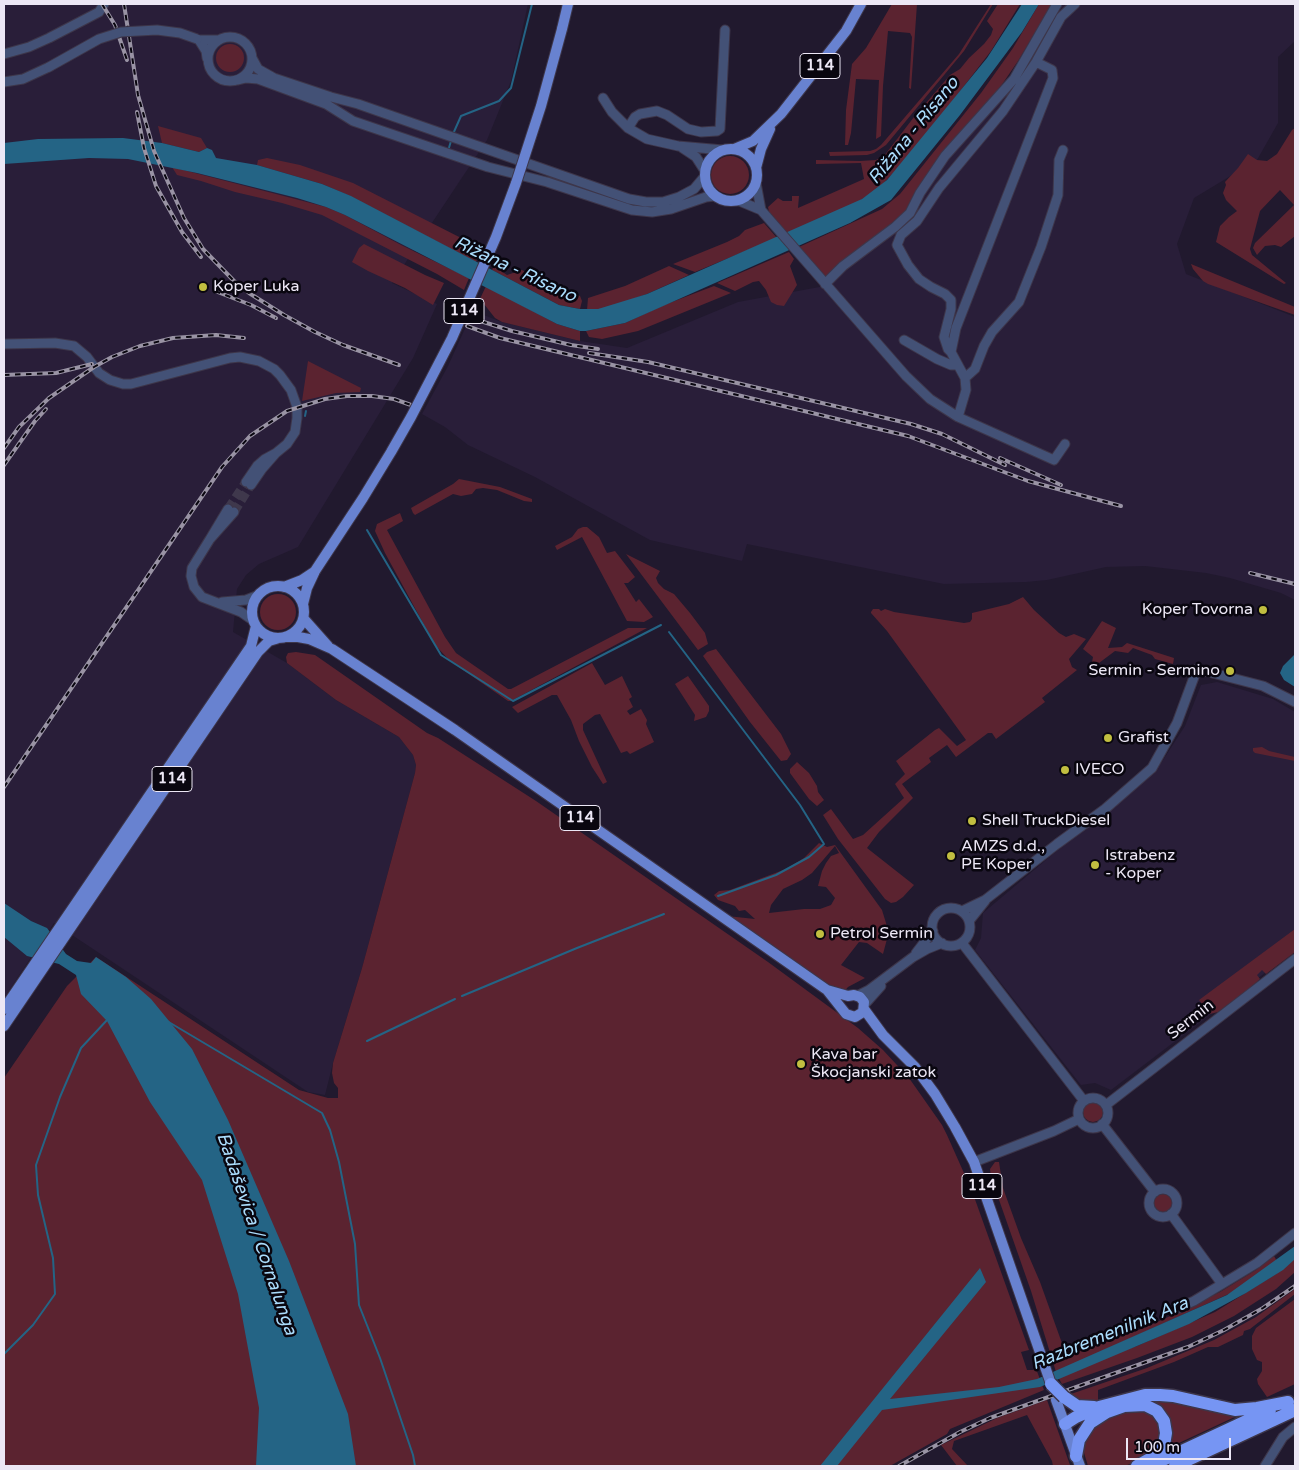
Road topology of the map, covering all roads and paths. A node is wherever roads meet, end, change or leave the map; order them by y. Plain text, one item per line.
1 (104, 4) edge
2 (568, 4) edge
3 (861, 4) edge
4 (1057, 4) edge
5 (1075, 4) edge
6 (725, 30) dead end
7 (198, 39) junction
8 (219, 40) junction
9 (4, 54) edge
10 (208, 58) junction
11 (252, 58) junction
12 (1036, 62) junction
13 (238, 80) junction
14 (4, 82) edge
15 (603, 98) dead end
16 (772, 124) junction
17 (628, 128) junction
18 (678, 146) junction
19 (734, 149) junction
20 (723, 150) junction
21 (1063, 150) dead end
22 (756, 168) junction
23 (705, 173) junction
24 (756, 183) junction
25 (715, 196) junction
26 (737, 200) junction
27 (763, 212) junction
28 (825, 284) junction
29 (904, 340) dead end
30 (4, 344) edge
31 (952, 360) junction
32 (965, 378) junction
33 (958, 417) junction
34 (1065, 444) dead end
35 (248, 484) tunnel mouth
36 (231, 511) tunnel mouth
37 (315, 571) junction
38 (284, 587) junction
39 (259, 595) junction
40 (216, 602) junction
41 (304, 604) junction
42 (304, 618) junction
43 (255, 624) junction
44 (283, 638) junction
45 (332, 649) junction
46 (1295, 702) edge
47 (985, 900) junction
48 (962, 911) junction
49 (969, 921) junction
50 (68, 924) junction
51 (933, 931) junction
52 (962, 943) junction
53 (942, 944) junction
54 (913, 957) junction
55 (1295, 960) edge
56 (37, 968) junction
57 (891, 974) junction
58 (826, 990) junction
59 (853, 996) junction
60 (864, 1007) junction
61 (842, 1008) junction
62 (4, 1009) edge
63 (855, 1016) junction
64 (4, 1026) edge
65 (883, 1035) junction
66 (1084, 1101) junction
67 (1106, 1105) junction
68 (1079, 1119) junction
69 (1102, 1124) junction
70 (974, 1162) junction
71 (1155, 1192) junction
72 (1171, 1214) junction
73 (1295, 1233) edge
74 (1222, 1284) junction
75 (1176, 1309) dead end
76 (1051, 1384) joint
77 (1060, 1398) junction
78 (1293, 1404) edge
79 (1099, 1407) junction
80 (1090, 1422) junction
81 (1065, 1424) junction
82 (1295, 1427) edge
83 (1077, 1463) edge
84 (1137, 1466) edge
85 (1150, 1466) edge
86 (1175, 1466) edge
87 (1265, 1466) edge

1 - 9 street
2 - 37 main road, 114, bridge
3 - 16 main road, 114
4 - 28 street
5 - 12 street
6 - 17 street
7 - 8 street
7 - 10 street
7 - 14 street, bridge
8 - 10 street
8 - 11 street
10 - 13 street
11 - 13 street
11 - 23 street
12 - 31 street
12 - 31 street
13 - 25 street
15 - 17 street
16 - 19 main road, 114
16 - 22 main road, 114
17 - 18 street
18 - 20 street
18 - 23 street
19 - 20 main road, 114
19 - 22 main road
20 - 23 main road
21 - 32 street
22 - 24 main road, 114
23 - 25 main road
24 - 26 main road
24 - 27 street
25 - 26 main road
26 - 27 street
27 - 28 street
28 - 33 street
29 - 31 street
30 - 35 street
31 - 32 street
32 - 33 street
33 - 34 street
36 - 40 street
37 - 38 main road, 114
37 - 41 main road, 114
38 - 39 main road, 114
38 - 41 main road
39 - 40 street
39 - 43 main road, 114
40 - 43 street
41 - 42 main road, 114
42 - 44 main road, 114
42 - 45 main road, 114
43 - 44 main road, 114
43 - 50 main road, 114
44 - 45 main road, 114
44 - 50 main road, 114
45 - 58 main road, 114
46 - 47 street
47 - 48 street
47 - 49 street
48 - 49 street
48 - 51 street
49 - 52 street
50 - 56 main road, 114
51 - 53 street
51 - 54 street
52 - 53 street
52 - 66 street
53 - 54 street
54 - 57 street
55 - 67 street, Sermin
56 - 62 main road, 114
56 - 64 main road, 114
57 - 59 street
57 - 60 street
58 - 59 main road, 114
58 - 61 main road, 114
59 - 60 main road, 114
59 - 61 main road
60 - 63 main road
60 - 65 main road, 114
61 - 63 main road, 114
63 - 65 main road, 114
65 - 70 main road, 114
66 - 67 street
66 - 68 street
67 - 69 street
68 - 69 street
68 - 70 street
69 - 71 street
70 - 76 main road, 114
71 - 72 street
71 - 72 street
72 - 74 street
73 - 74 street
74 - 75 street
76 - 77 highway, bridge
77 - 79 highway
77 - 81 main road
78 - 79 highway
78 - 85 highway
78 - 86 highway
79 - 81 highway
80 - 81 highway
80 - 83 highway
80 - 84 highway
81 - 83 main road
82 - 87 street

